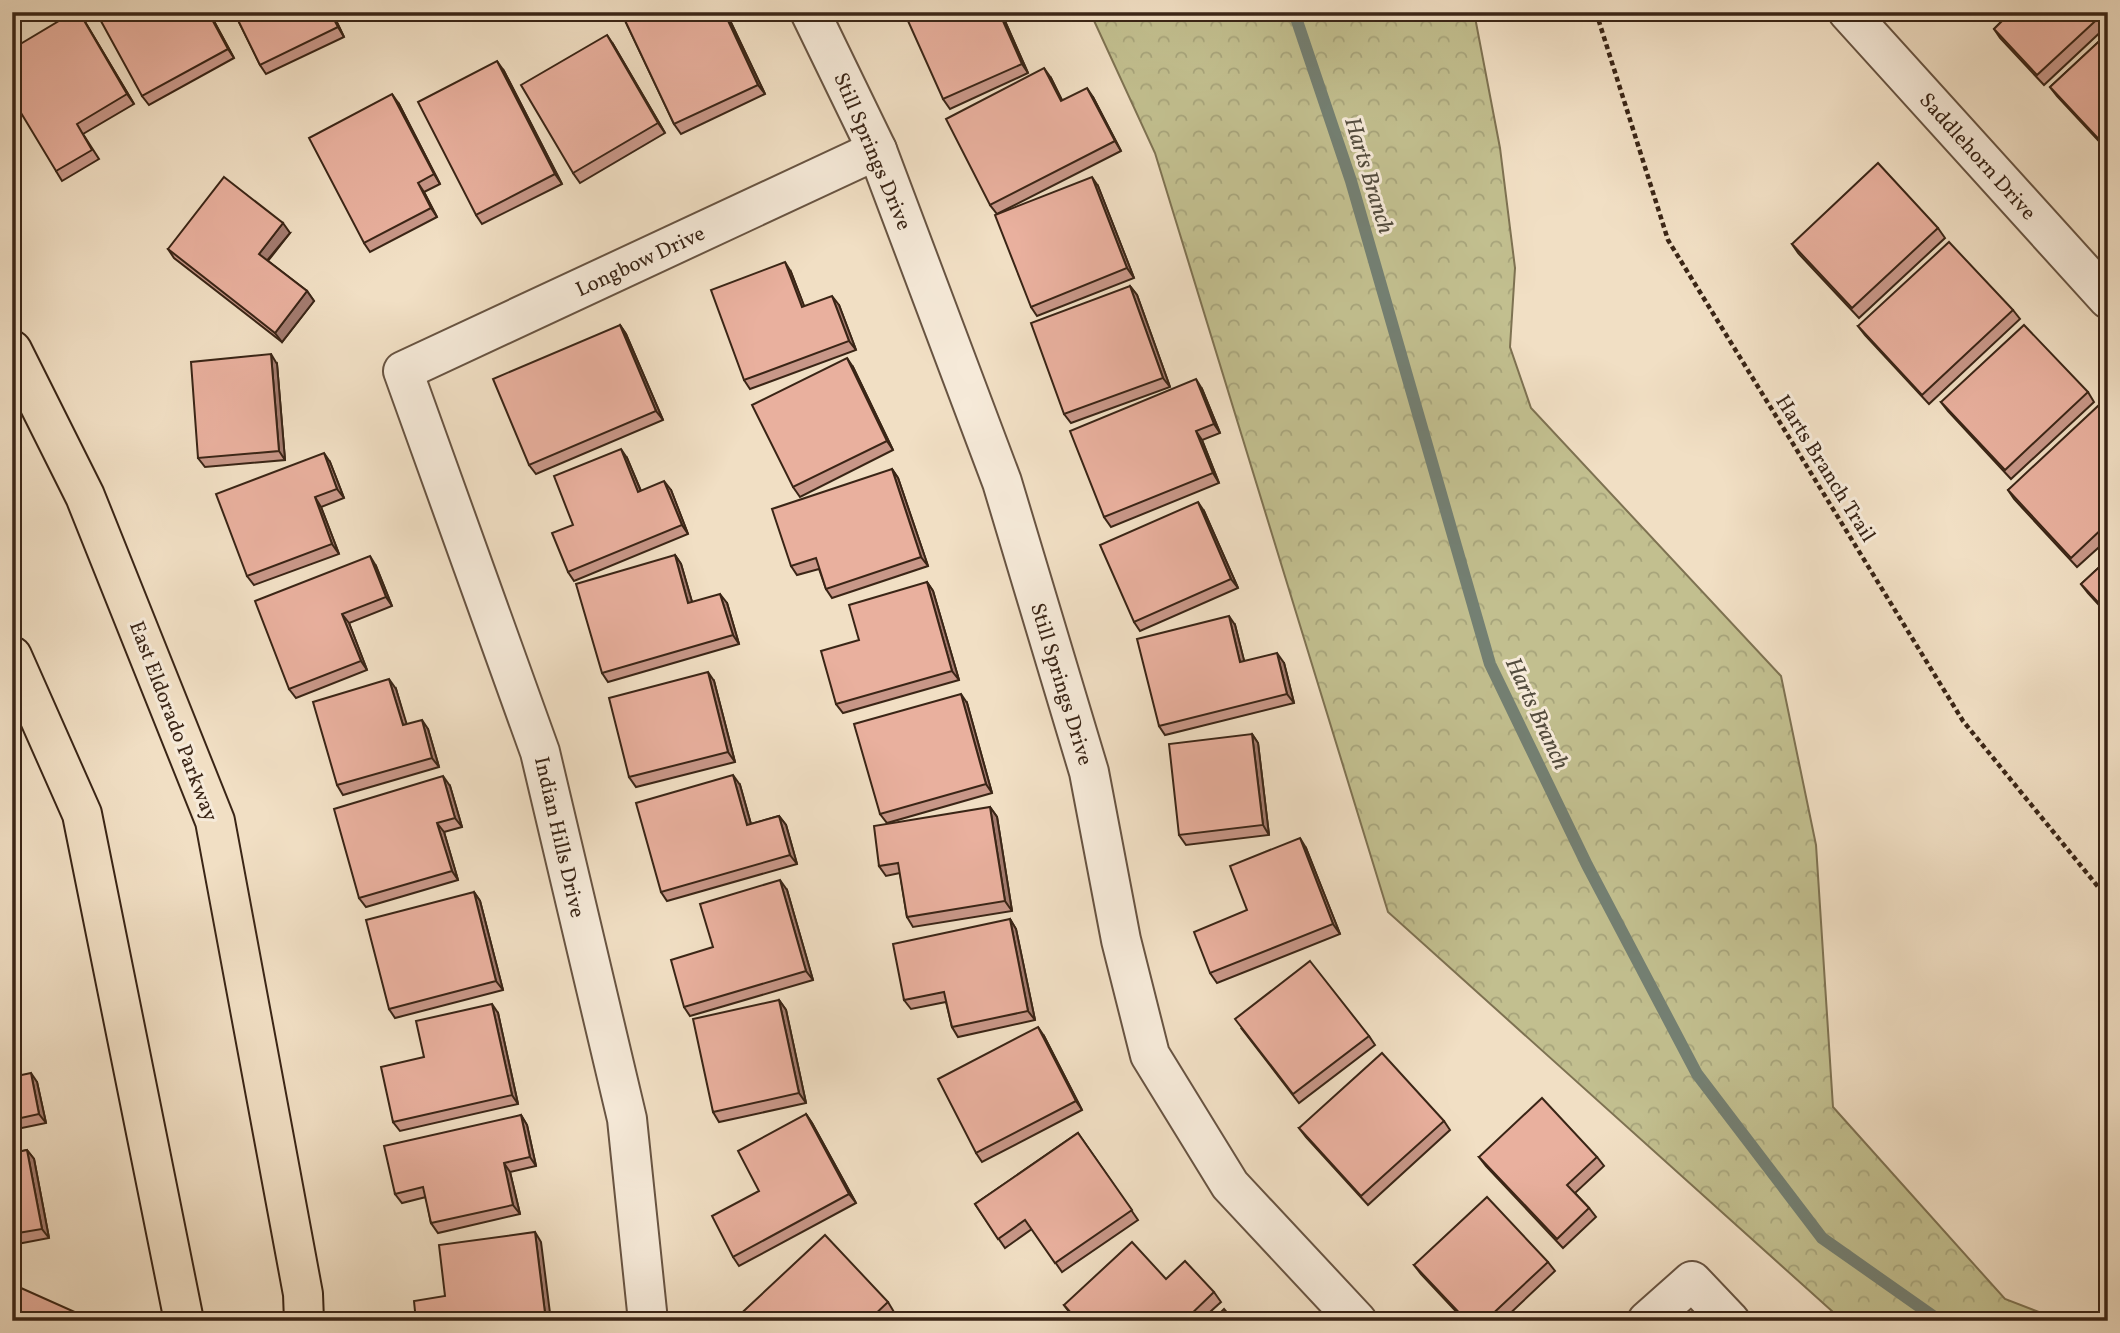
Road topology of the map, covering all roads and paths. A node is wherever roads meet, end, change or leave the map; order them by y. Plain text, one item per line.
1 (810, 12) edge
2 (1596, 12) edge
3 (1848, 12) edge
4 (877, 150) junction
5 (2108, 299) edge
6 (12, 350) edge
7 (403, 372) joint
8 (12, 656) edge
9 (2108, 899) edge
10 (184, 1321) edge
11 (304, 1321) edge
12 (648, 1321) edge
13 (1357, 1321) edge
14 (1647, 1321) edge
15 (1730, 1321) edge

1 - 4 street, Still Springs Drive
2 - 9 path, Harts Branch Trail
3 - 5 street, Saddlehorn Drive
4 - 7 street, Longbow Drive
4 - 13 street, Still Springs Drive
6 - 11 main road, East Eldorado Parkway
7 - 12 street, Indian Hills Drive
8 - 10 main road
14 - 15 street

